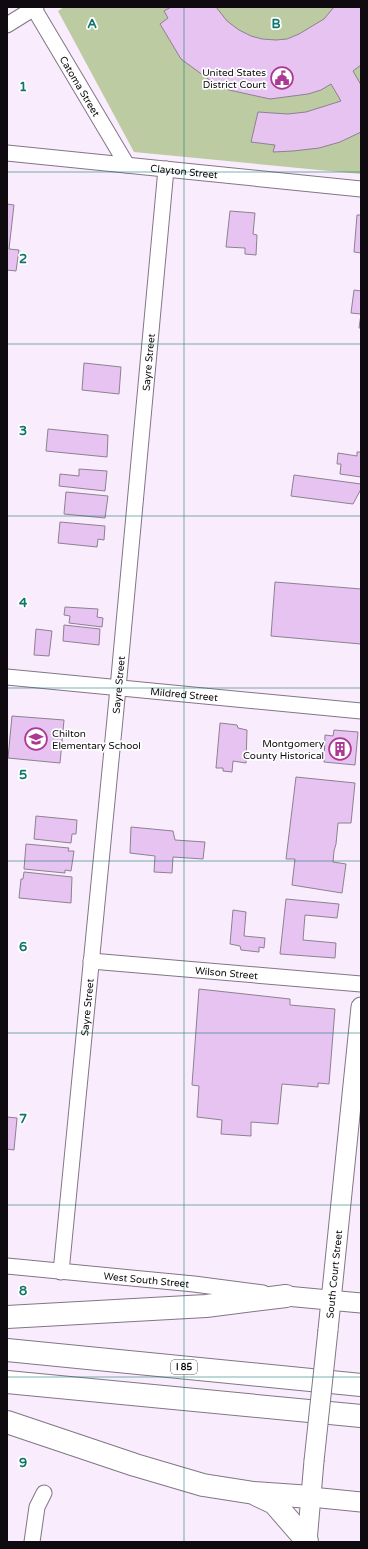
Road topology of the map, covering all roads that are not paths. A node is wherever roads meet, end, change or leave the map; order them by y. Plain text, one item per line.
1 (34, 8) edge
2 (7, 25) edge
3 (7, 153) edge
4 (127, 164) junction
5 (166, 169) junction
6 (361, 189) edge
7 (7, 677) edge
8 (118, 688) junction
9 (361, 711) edge
10 (91, 961) junction
11 (361, 984) edge
12 (361, 1008) edge
13 (7, 1266) edge
14 (61, 1272) junction
15 (286, 1296) junction
16 (331, 1300) junction
17 (361, 1303) edge
18 (7, 1317) edge
19 (7, 1350) edge
20 (7, 1382) edge
21 (361, 1385) edge
22 (361, 1416) edge
23 (7, 1422) edge
24 (44, 1493) dead end
25 (254, 1493) junction
26 (312, 1497) junction
27 (361, 1502) edge
28 (32, 1542) edge
29 (307, 1542) edge

1 - 2 street
1 - 4 street, Catoma Street
3 - 4 street, Clayton Street
4 - 5 street, Clayton Street
5 - 6 street, Clayton Street
5 - 8 street, Sayre Street
7 - 8 street, Mildred Street
8 - 9 street, Mildred Street
8 - 10 street, Sayre Street
10 - 11 street, Wilson Street
10 - 14 street, Sayre Street
12 - 16 main road, South Court Street
13 - 14 street, West South Street
14 - 15 street, West South Street
15 - 16 main road
15 - 18 highway
16 - 17 main road
16 - 26 main road, South Court Street, bridge
19 - 21 highway, I 85
20 - 22 highway
23 - 25 highway
24 - 28 street
25 - 26 highway
25 - 29 highway
26 - 27 main road
26 - 29 main road, South Court Street

